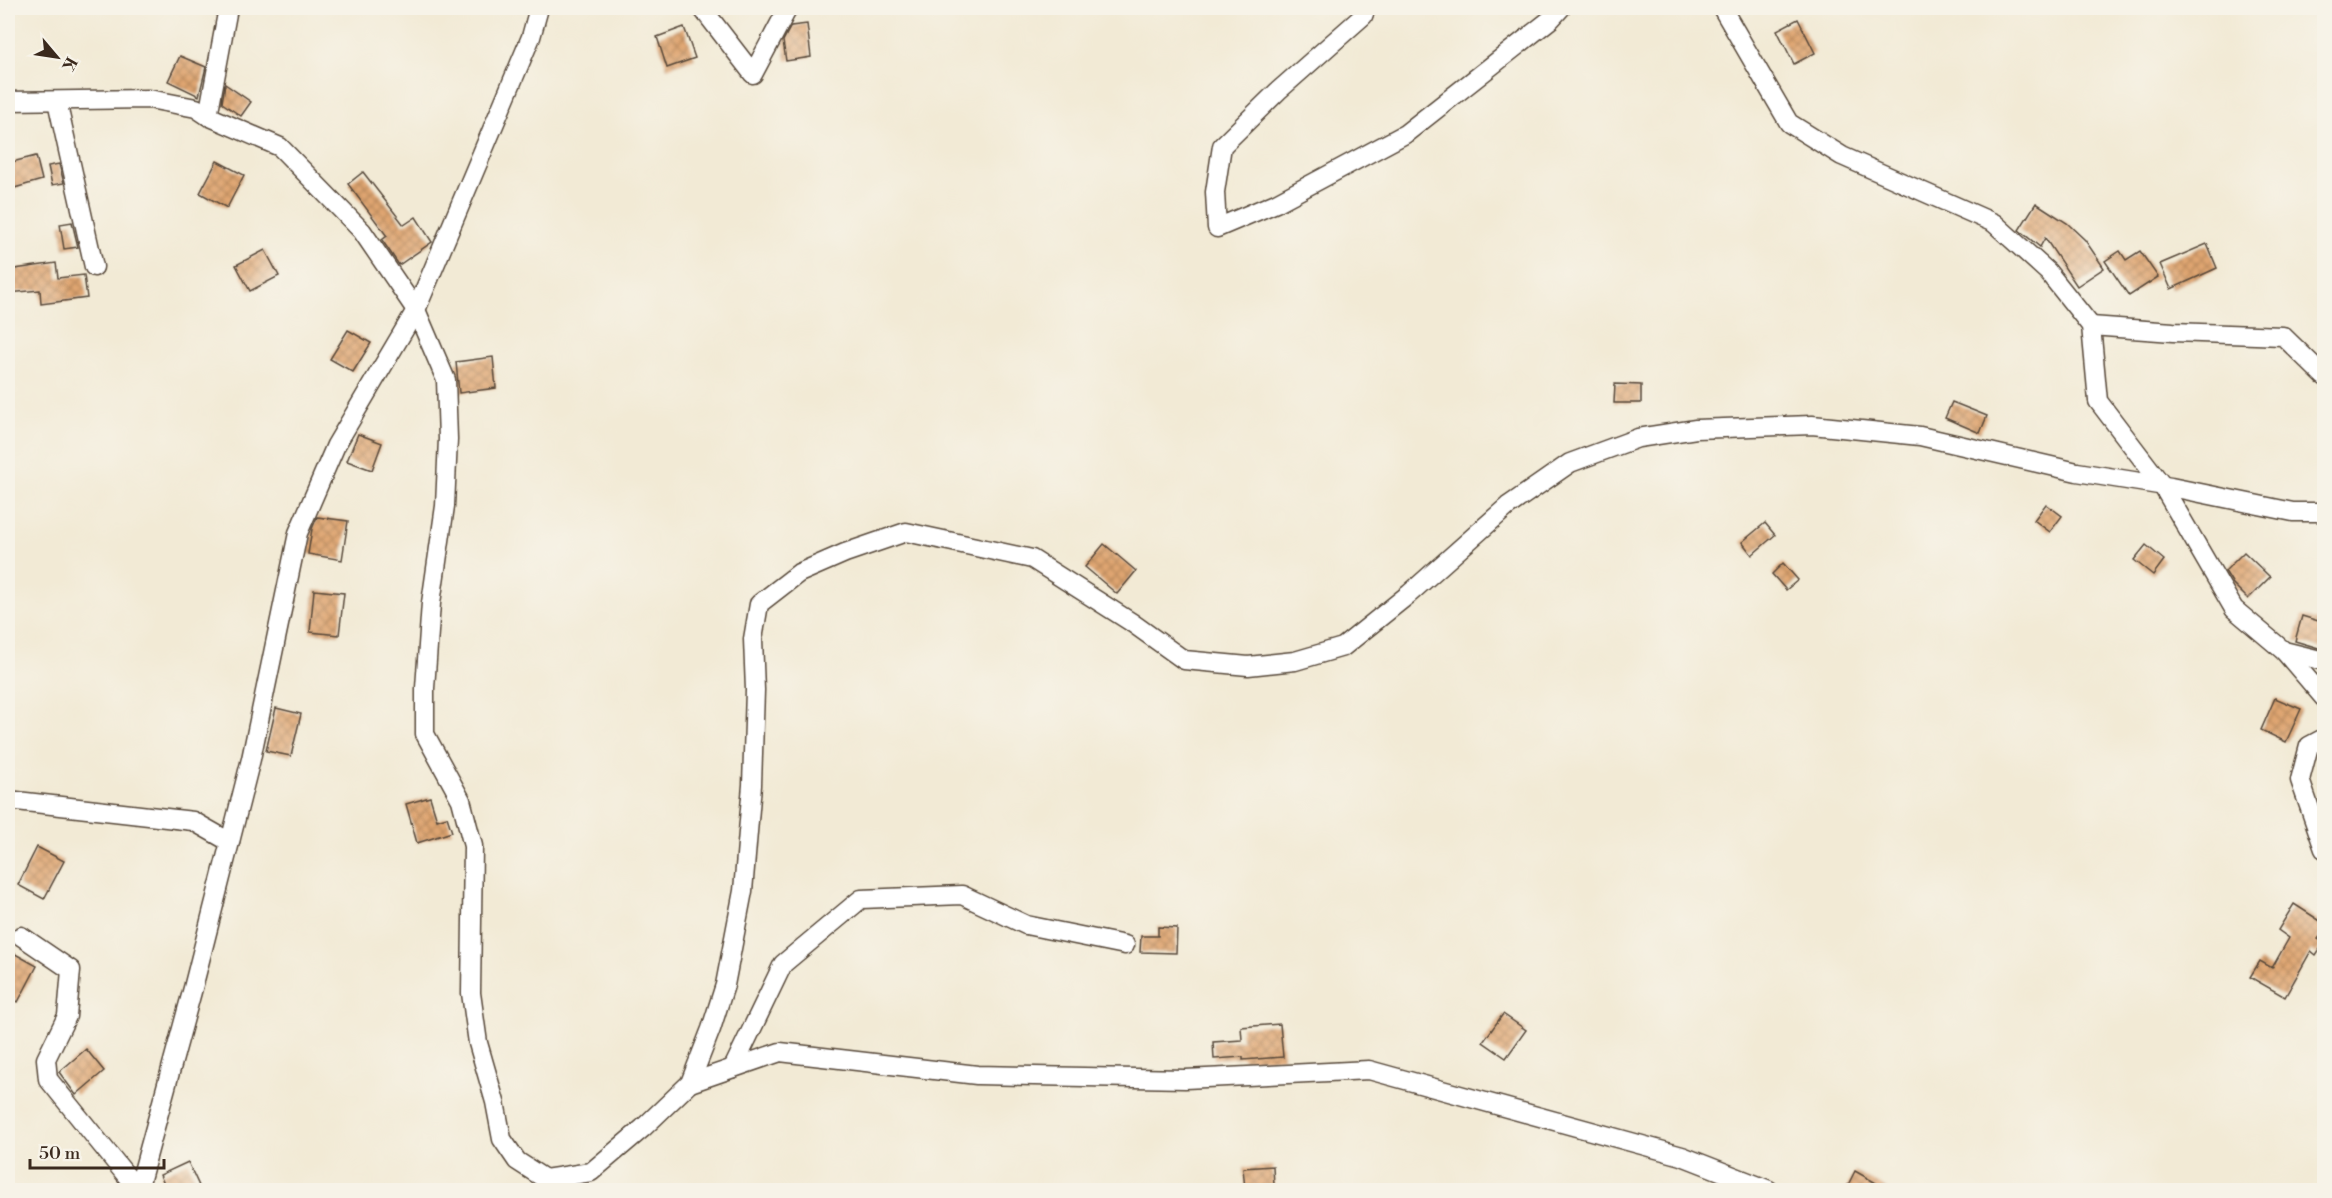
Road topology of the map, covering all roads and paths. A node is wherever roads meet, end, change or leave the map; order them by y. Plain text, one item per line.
1 (228, 8) edge
2 (539, 8) edge
3 (702, 8) edge
4 (788, 8) edge
5 (1366, 8) edge
6 (1561, 8) edge
7 (1722, 8) edge
8 (8, 101) edge
9 (57, 101) junction
10 (208, 116) junction
11 (94, 267) dead end
12 (416, 310) junction
13 (2091, 326) junction
14 (2325, 376) edge
15 (2162, 485) junction
16 (2325, 512) edge
17 (2284, 651) junction
18 (2325, 661) edge
19 (2325, 698) edge
20 (2325, 738) edge
21 (8, 801) edge
22 (230, 842) junction
23 (2325, 849) edge
24 (21, 936) dead end
25 (1125, 945) dead end
26 (733, 1068) junction
27 (690, 1083) junction
28 (138, 1190) edge
29 (1769, 1191) edge

1 - 10 street
2 - 12 street
3 - 4 street
5 - 6 street
7 - 13 street
8 - 9 street
9 - 10 street
9 - 11 street
10 - 12 street
12 - 22 street
12 - 27 street
13 - 14 street
13 - 15 street
15 - 16 street
15 - 17 street
15 - 27 street
17 - 18 street
17 - 19 street
20 - 23 street
21 - 22 street
22 - 28 street
24 - 28 street
25 - 26 street
26 - 27 street
26 - 29 street

